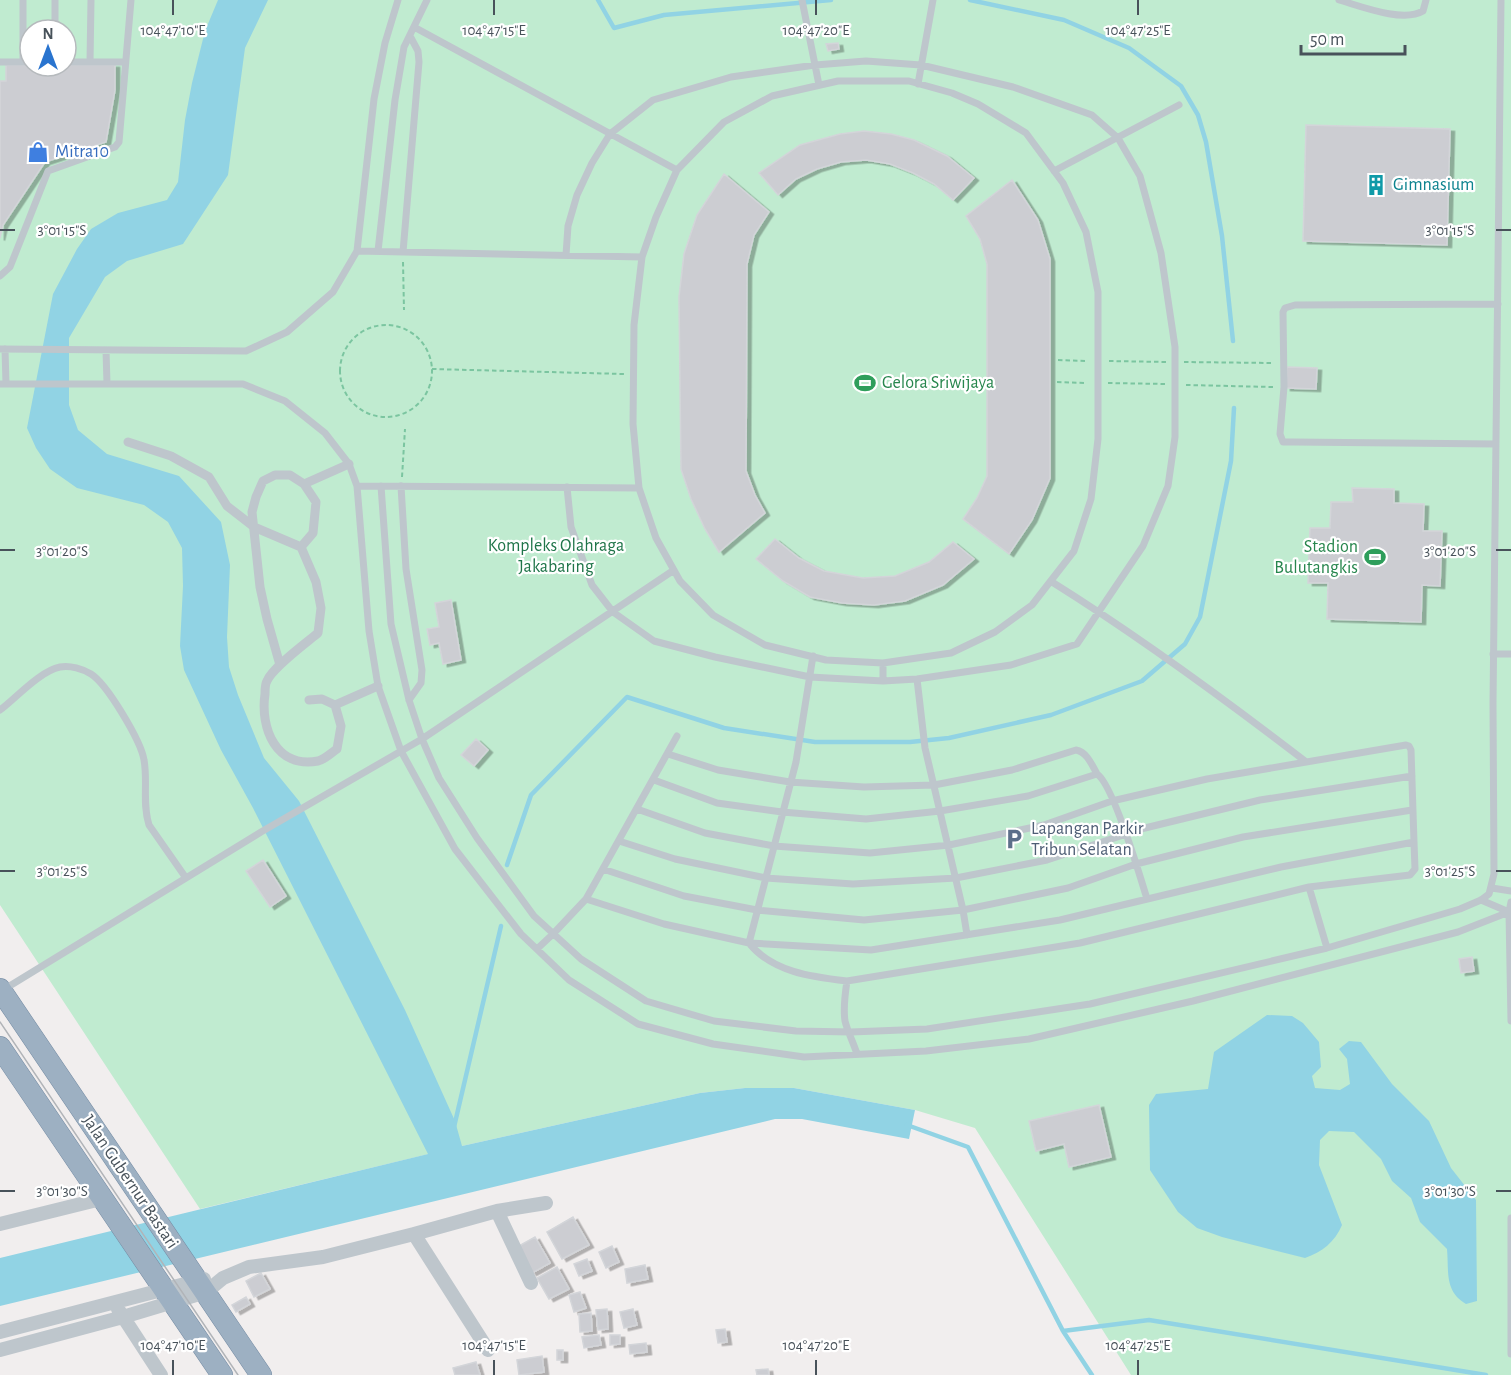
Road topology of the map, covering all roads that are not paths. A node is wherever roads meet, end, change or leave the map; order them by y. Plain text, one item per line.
1 (23, 0) edge
2 (55, 0) edge
3 (91, 0) edge
4 (131, 0) edge
5 (398, 0) edge
6 (427, 0) edge
7 (802, 0) edge
8 (933, 0) edge
9 (1339, 0) edge
10 (1426, 0) edge
11 (1501, 0) edge
12 (24, 18) edge
13 (55, 18) edge
14 (414, 27) junction
15 (410, 36) junction
16 (0, 62) edge
17 (18, 62) edge
18 (78, 62) edge
19 (90, 62) junction
20 (125, 62) junction
21 (815, 65) junction
22 (921, 65) junction
23 (918, 84) junction
24 (819, 85) junction
25 (1179, 105) dead end
26 (610, 134) junction
27 (1118, 138) junction
28 (677, 170) junction
29 (1054, 171) junction
30 (357, 251) junction
31 (378, 251) junction
32 (403, 252) junction
33 (566, 255) junction
34 (642, 257) junction
35 (0, 276) edge
36 (1498, 304) junction
37 (6, 349) edge
38 (106, 350) junction
39 (7, 384) edge
40 (107, 384) junction
41 (128, 442) dead end
42 (1496, 444) junction
43 (349, 464) junction
44 (304, 484) junction
45 (357, 486) junction
46 (381, 486) junction
47 (401, 486) junction
48 (567, 487) junction
49 (639, 488) junction
50 (254, 528) junction
51 (301, 547) junction
52 (674, 570) junction
53 (1052, 582) junction
54 (613, 612) junction
55 (1100, 612) junction
56 (1493, 654) junction
57 (1511, 654) edge
58 (813, 656) junction
59 (883, 663) junction
60 (280, 665) junction
61 (810, 677) junction
62 (917, 679) junction
63 (883, 681) junction
64 (378, 686) junction
65 (309, 700) dead end
66 (409, 700) junction
67 (335, 705) junction
68 (0, 710) edge
69 (677, 736) dead end
70 (422, 739) junction
71 (401, 751) junction
72 (668, 754) junction
73 (1305, 761) junction
74 (1097, 774) junction
75 (1412, 776) junction
76 (654, 780) junction
77 (790, 782) junction
78 (934, 785) junction
79 (1112, 801) junction
80 (637, 809) junction
81 (1412, 810) junction
82 (782, 812) junction
83 (940, 812) junction
84 (1126, 835) junction
85 (619, 841) junction
86 (1414, 842) junction
87 (949, 845) junction
88 (774, 846) junction
89 (1136, 864) junction
90 (603, 869) junction
91 (186, 878) junction
92 (765, 878) junction
93 (956, 878) junction
94 (1309, 887) junction
95 (1492, 888) junction
96 (1511, 891) edge
97 (586, 899) junction
98 (1147, 899) junction
99 (1481, 900) junction
100 (1511, 902) edge
101 (757, 910) junction
102 (963, 910) junction
103 (1509, 912) junction
104 (554, 934) junction
105 (967, 935) junction
106 (749, 943) junction
107 (1328, 948) junction
108 (537, 949) junction
109 (847, 981) junction
110 (1, 990) edge
111 (1511, 1021) edge
112 (850, 1032) junction
113 (0, 1047) edge
114 (857, 1054) junction
115 (101, 1199) junction
116 (546, 1203) dead end
117 (497, 1210) junction
118 (1511, 1218) edge
119 (0, 1224) edge
120 (414, 1234) junction
121 (197, 1280) junction
122 (531, 1283) dead end
123 (164, 1292) junction
124 (113, 1303) junction
125 (123, 1317) junction
126 (0, 1332) edge
127 (1511, 1336) edge
128 (0, 1350) edge
129 (488, 1350) dead end
130 (1511, 1354) edge
131 (161, 1375) edge
132 (222, 1375) edge
133 (261, 1375) edge

1 - 12 lane
2 - 13 lane
3 - 19 lane
4 - 20 lane
5 - 30 lane
6 - 14 lane
7 - 21 lane
8 - 22 lane
9 - 10 lane
11 - 36 lane
14 - 15 lane
14 - 26 lane
15 - 31 lane
15 - 32 lane
16 - 17 lane
18 - 19 lane
19 - 20 lane
20 - 35 lane
21 - 22 lane
21 - 24 lane
21 - 26 lane
22 - 23 lane
22 - 27 lane
23 - 24 lane
23 - 29 lane
24 - 28 lane
25 - 27 lane
26 - 28 lane
26 - 33 lane
27 - 29 lane
27 - 55 lane
28 - 34 lane
29 - 53 lane
30 - 31 lane
30 - 38 lane
31 - 32 lane
32 - 33 lane
33 - 34 lane
34 - 49 lane
36 - 42 lane
36 - 42 lane
37 - 38 lane
37 - 39 lane
38 - 40 lane
39 - 40 lane
40 - 43 lane
41 - 50 street
42 - 56 lane
43 - 44 street
43 - 45 lane
44 - 50 street
44 - 51 street
45 - 46 lane
45 - 64 lane
46 - 47 lane
46 - 66 lane
47 - 48 lane
47 - 66 lane
48 - 49 lane
48 - 54 lane
49 - 52 lane
50 - 51 street
50 - 60 street
51 - 60 street
52 - 54 lane
52 - 58 lane
53 - 55 lane
53 - 59 lane
54 - 61 lane
54 - 70 lane
55 - 62 lane
55 - 73 lane
56 - 57 lane
56 - 95 lane
58 - 59 lane
58 - 61 lane
59 - 63 lane
60 - 67 street
61 - 63 lane
61 - 77 lane
62 - 63 lane
62 - 78 lane
64 - 67 street
64 - 71 lane
65 - 67 street
66 - 70 lane
68 - 91 lane
69 - 72 lane
70 - 71 lane
70 - 104 lane
71 - 91 lane
71 - 108 lane
72 - 76 lane
72 - 77 lane
73 - 75 lane
73 - 79 lane
74 - 78 lane
74 - 79 lane
74 - 83 lane
75 - 81 lane
75 - 84 lane
76 - 80 lane
76 - 82 lane
77 - 78 lane
77 - 82 lane
78 - 83 lane
79 - 84 lane
79 - 87 lane
80 - 85 lane
80 - 88 lane
81 - 86 lane
81 - 89 lane
82 - 83 lane
82 - 88 lane
83 - 87 lane
84 - 89 lane
84 - 93 lane
85 - 90 lane
85 - 92 lane
86 - 94 lane
86 - 98 lane
87 - 88 lane
87 - 93 lane
88 - 92 lane
89 - 98 lane
89 - 102 lane
90 - 97 lane
90 - 101 lane
91 - 110 lane
92 - 93 lane
92 - 101 lane
93 - 102 lane
94 - 107 lane
94 - 109 lane
95 - 96 lane
95 - 99 lane
97 - 104 lane
97 - 106 lane
98 - 105 lane
99 - 103 lane
99 - 107 lane
100 - 103 lane
101 - 102 lane
101 - 106 lane
102 - 105 lane
103 - 111 lane
103 - 114 lane
104 - 108 lane
104 - 112 lane
105 - 106 lane
106 - 109 lane
107 - 112 lane
108 - 114 lane
109 - 112 lane
110 - 121 highway, Jalan Gubernur Bastari
112 - 114 lane
113 - 115 highway, Jalan Gubernur Bastari
115 - 119 street
115 - 123 highway, Jalan Gubernur Bastari
116 - 117 street
117 - 120 street
117 - 122 street
118 - 127 lane
120 - 121 street
120 - 129 street
121 - 123 street
121 - 133 highway, Jalan Gubernur Bastari
123 - 124 street
123 - 125 street
123 - 132 highway, Jalan Gubernur Bastari
124 - 125 street
124 - 126 street
125 - 128 street
125 - 131 street
127 - 130 lane

